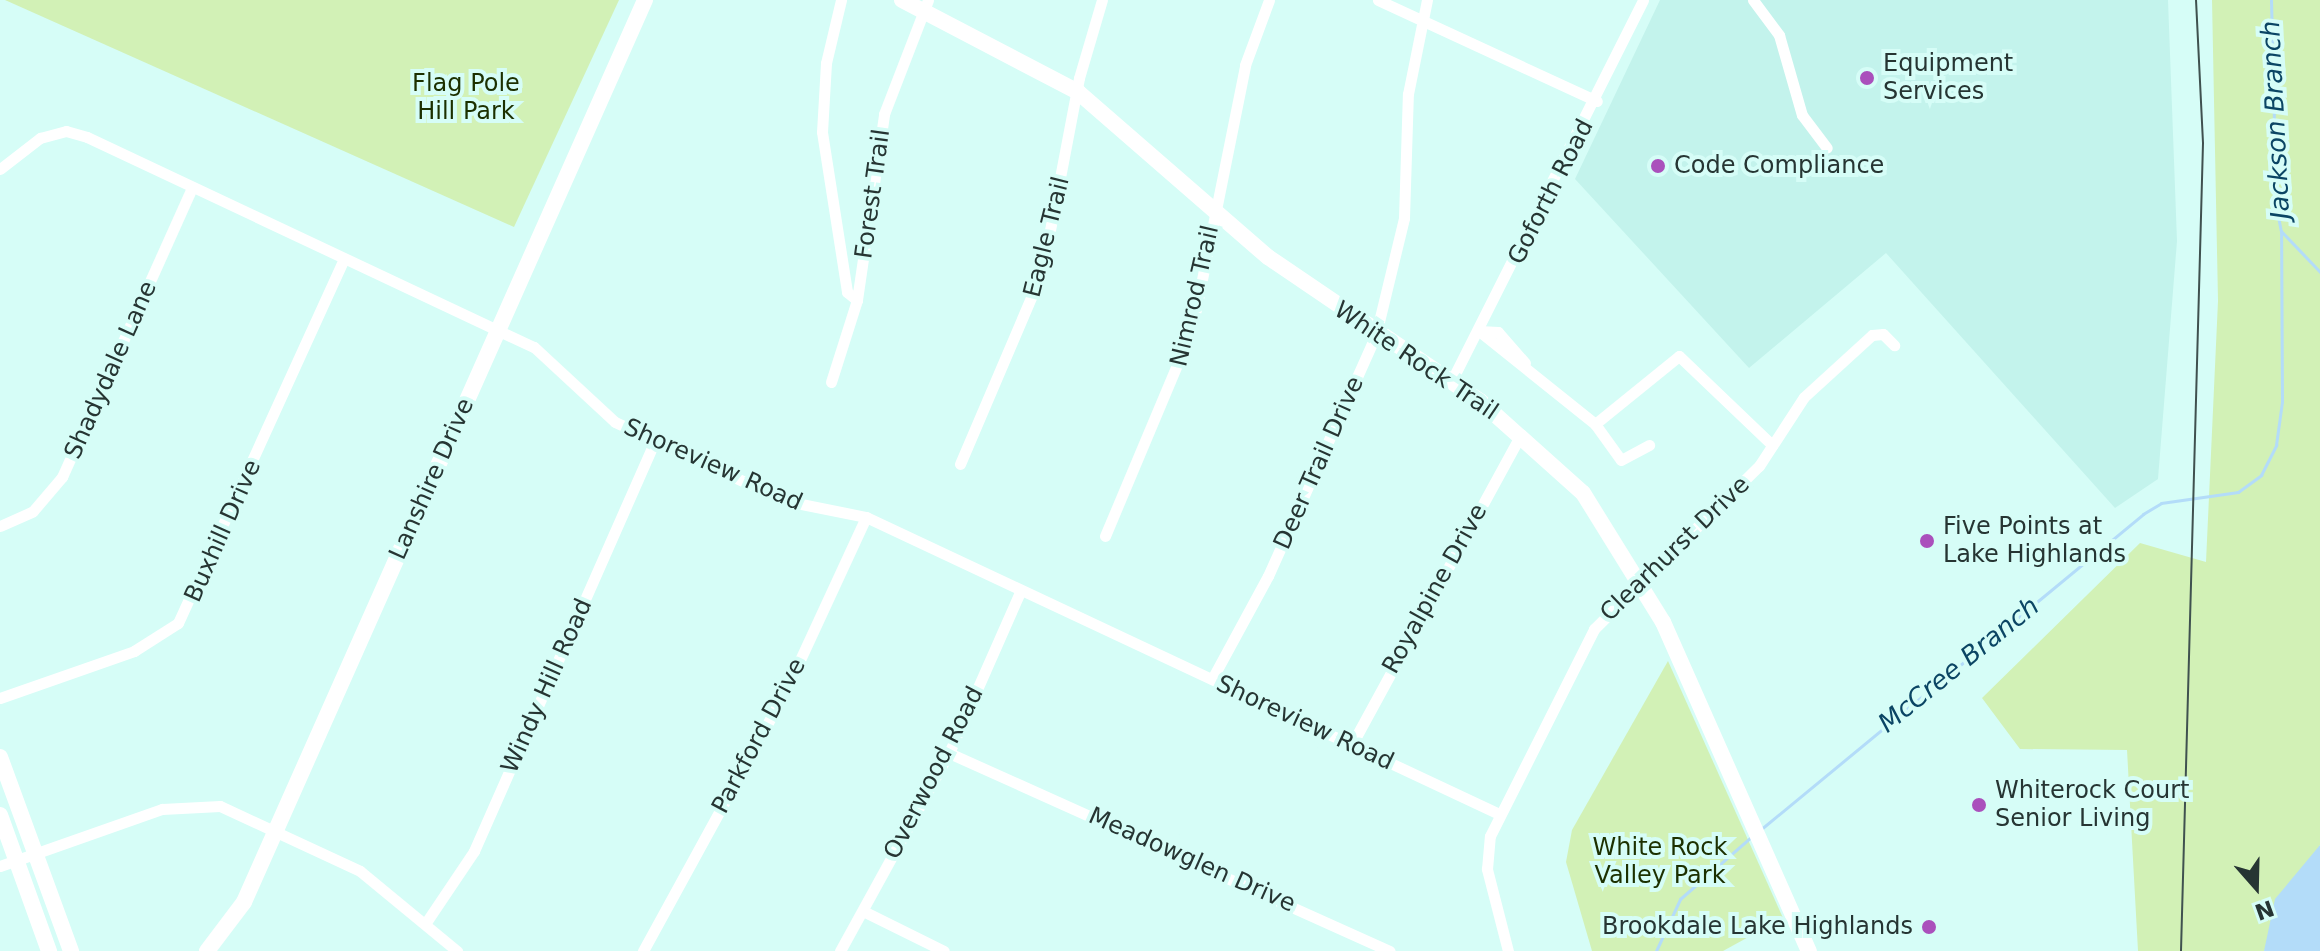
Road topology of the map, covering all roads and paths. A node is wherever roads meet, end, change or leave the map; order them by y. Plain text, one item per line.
1 (645, 0) edge
2 (841, 0) edge
3 (902, 0) edge
4 (1102, 0) edge
5 (1269, 0) edge
6 (1378, 0) edge
7 (1427, 0) edge
8 (1643, 0) edge
9 (1753, 0) edge
10 (925, 5) edge
11 (1427, 22) junction
12 (1078, 92) junction
13 (1597, 101) junction
14 (1827, 148) dead end
15 (0, 169) edge
16 (192, 188) junction
17 (1215, 211) junction
18 (344, 259) junction
19 (857, 300) junction
20 (498, 331) junction
21 (1479, 331) junction
22 (1376, 334) junction
23 (1894, 345) dead end
24 (1452, 380) junction
25 (831, 382) dead end
26 (1595, 424) junction
27 (1521, 434) junction
28 (655, 441) junction
29 (1649, 445) dead end
30 (1772, 445) junction
31 (960, 464) dead end
32 (866, 517) junction
33 (0, 526) edge
34 (1105, 536) dead end
35 (1643, 583) junction
36 (1021, 590) junction
37 (1212, 679) junction
38 (0, 698) edge
39 (1351, 746) junction
40 (949, 753) junction
41 (0, 757) edge
42 (1497, 813) junction
43 (0, 815) edge
44 (277, 828) junction
45 (36, 855) junction
46 (8, 863) edge
47 (863, 911) junction
48 (425, 924) junction
49 (49, 951) edge
50 (71, 951) edge
51 (207, 951) edge
52 (457, 951) edge
53 (643, 951) edge
54 (840, 951) edge
55 (944, 951) edge
56 (1390, 951) edge
57 (1508, 951) edge
58 (1809, 951) edge

1 - 20 street, Lanshire Drive
2 - 19 street, Forest Trail
3 - 10 street, White Rock Trail
4 - 12 street, Eagle Trail
5 - 17 street, Nimrod Trail
6 - 11 street
7 - 11 street, Deer Trail Drive
8 - 13 street, Goforth Road
9 - 14 street
10 - 12 street, White Rock Trail
10 - 19 street, Forest Trail
11 - 13 street
11 - 22 street, Deer Trail Drive
12 - 17 street, White Rock Trail
12 - 31 street, Eagle Trail
13 - 21 street, Goforth Road
15 - 16 street, Shoreview Road
16 - 18 street, Shoreview Road
16 - 33 street, Shadydale Lane
17 - 22 street, White Rock Trail
17 - 34 street, Nimrod Trail
18 - 20 street, Shoreview Road
18 - 38 street, Buxhill Drive
19 - 25 street, Forest Trail
20 - 28 street, Shoreview Road
20 - 44 street, Lanshire Drive
21 - 24 street, Goforth Road
21 - 26 street
22 - 24 street, White Rock Trail
22 - 37 street, Deer Trail Drive
23 - 30 street, Clearhurst Drive
24 - 27 street, White Rock Trail
26 - 29 street
26 - 30 street
27 - 35 street, White Rock Trail
27 - 39 street, Royalpine Drive
28 - 32 street, Shoreview Road
28 - 48 street, Windy Hill Road
30 - 35 street, Clearhurst Drive
32 - 36 street, Shoreview Road
32 - 53 street, Parkford Drive
35 - 42 street, Clearhurst Drive
35 - 58 street, White Rock Trail
36 - 37 street, Shoreview Road
36 - 40 street, Overwood Road
37 - 39 street, Shoreview Road
39 - 42 street, Shoreview Road
40 - 47 street, Overwood Road
40 - 56 street, Meadowglen Drive
41 - 45 street
42 - 57 street, Clearhurst Drive
43 - 46 street
44 - 45 street
44 - 48 street
44 - 51 street, Lanshire Drive
45 - 46 street
45 - 50 street
46 - 49 street
47 - 54 street, Overwood Road
47 - 55 street
48 - 52 street

